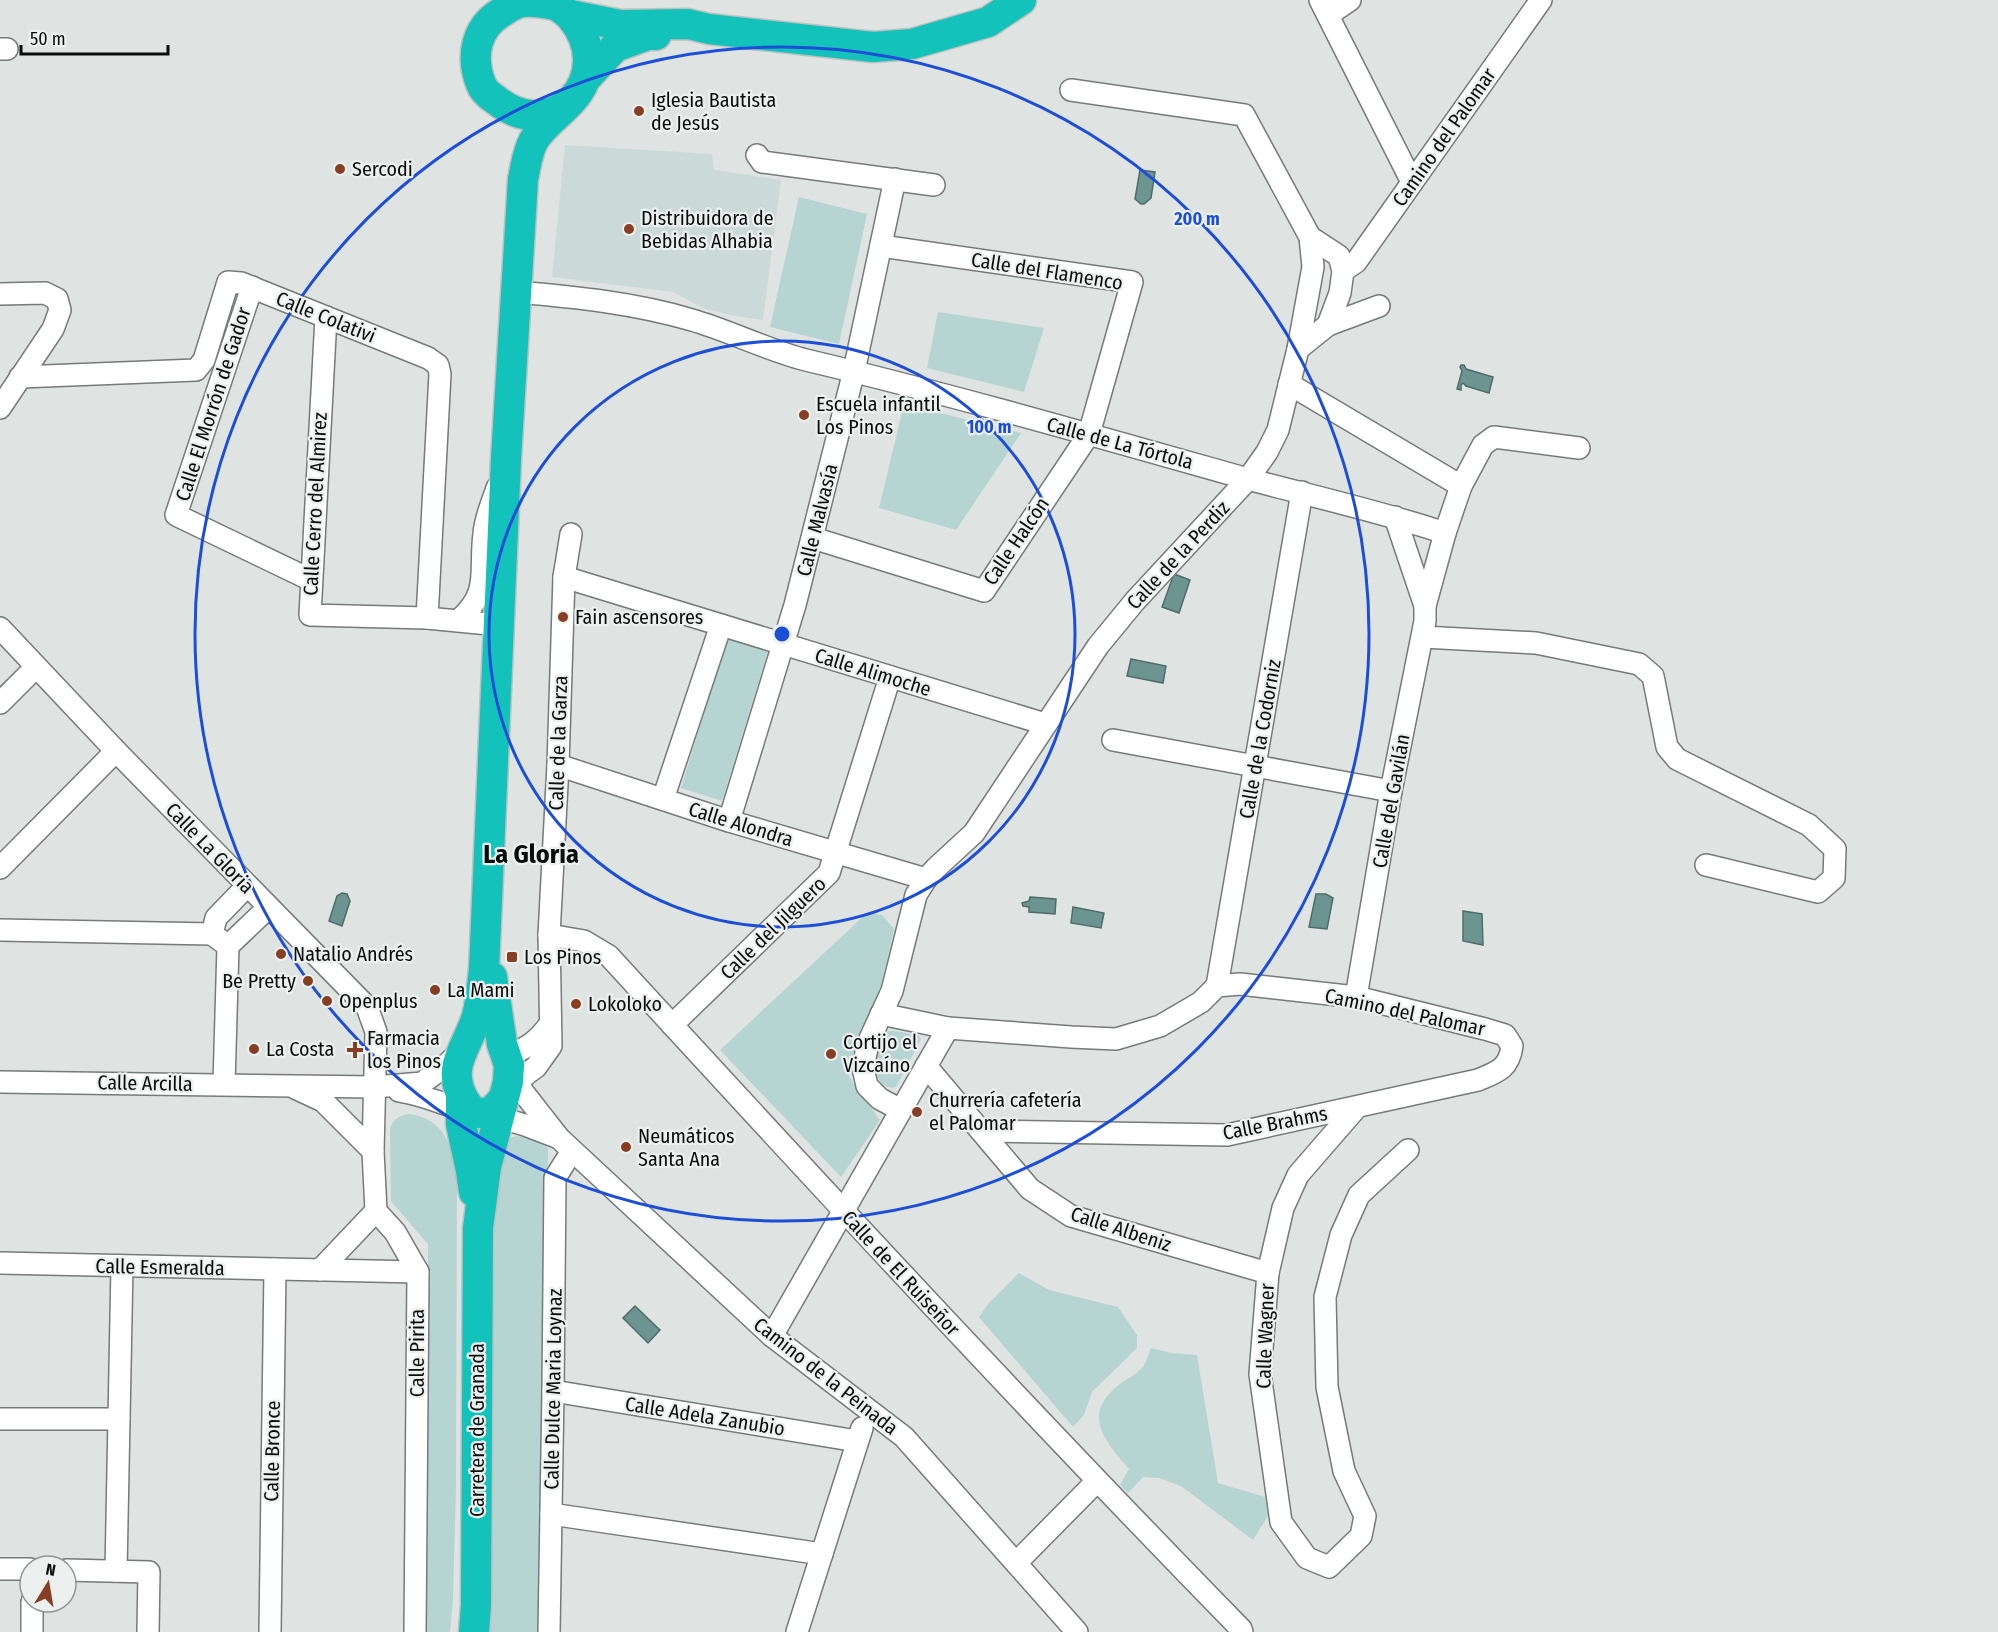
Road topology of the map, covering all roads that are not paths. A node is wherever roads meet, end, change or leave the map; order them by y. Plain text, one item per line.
1 (1003, 0) edge
2 (1022, 0) edge
3 (1350, 0) edge
4 (1541, 0) edge
5 (558, 7) edge
6 (500, 8) edge
7 (1324, 8) edge
8 (709, 29) junction
9 (949, 34) junction
10 (580, 88) junction
11 (1071, 90) dead end
12 (494, 99) junction
13 (757, 155) dead end
14 (895, 179) junction
15 (1412, 182) junction
16 (934, 184) dead end
17 (521, 203) junction
18 (1311, 237) junction
19 (881, 246) junction
20 (1343, 271) junction
21 (252, 287) junction
22 (516, 292) junction
23 (0, 294) edge
24 (1379, 306) dead end
25 (326, 317) junction
26 (1328, 325) junction
27 (1298, 349) junction
28 (854, 371) junction
29 (20, 377) junction
30 (1289, 384) junction
31 (0, 408) edge
32 (1089, 434) junction
33 (1579, 448) dead end
34 (506, 459) junction
35 (1248, 479) junction
36 (1461, 486) junction
37 (1302, 492) junction
38 (1395, 517) junction
39 (1445, 533) junction
40 (571, 534) dead end
41 (813, 538) junction
42 (564, 577) junction
43 (311, 580) junction
44 (1425, 606) junction
45 (428, 618) junction
46 (459, 620) junction
47 (499, 625) junction
48 (721, 625) junction
49 (0, 628) edge
50 (1423, 637) junction
51 (784, 645) junction
52 (36, 667) junction
53 (891, 678) junction
54 (0, 703) edge
55 (1045, 724) junction
56 (1113, 740) dead end
57 (116, 751) junction
58 (558, 765) junction
59 (1255, 766) junction
60 (1391, 791) junction
61 (663, 799) junction
62 (729, 821) junction
63 (836, 852) junction
64 (1706, 866) dead end
65 (0, 868) edge
66 (926, 879) junction
67 (247, 886) junction
68 (488, 905) junction
69 (269, 908) junction
70 (0, 930) edge
71 (549, 935) junction
72 (220, 940) junction
73 (1217, 986) junction
74 (1356, 998) junction
75 (881, 1014) junction
76 (550, 1024) junction
77 (672, 1025) junction
78 (948, 1028) junction
79 (1512, 1046) joint
80 (463, 1047) junction
81 (926, 1066) junction
82 (0, 1082) edge
83 (224, 1084) junction
84 (289, 1085) junction
85 (375, 1087) junction
86 (493, 1088) junction
87 (1356, 1107) junction
88 (901, 1110) junction
89 (981, 1131) junction
90 (565, 1144) junction
91 (1408, 1150) dead end
92 (373, 1151) junction
93 (376, 1211) junction
94 (843, 1211) junction
95 (478, 1228) junction
96 (0, 1263) edge
97 (122, 1266) junction
98 (275, 1269) junction
99 (320, 1270) junction
100 (1268, 1273) junction
101 (417, 1280) junction
102 (772, 1336) junction
103 (554, 1391) junction
104 (869, 1411) junction
105 (0, 1419) edge
106 (119, 1419) junction
107 (857, 1441) junction
108 (1097, 1481) junction
109 (551, 1514) junction
110 (822, 1554) junction
111 (1016, 1563) junction
112 (0, 1569) edge
113 (18, 1569) edge
114 (78, 1570) edge
115 (116, 1571) junction
116 (32, 1614) edge
117 (32, 1632) edge
118 (148, 1632) edge
119 (270, 1632) edge
120 (415, 1632) edge
121 (474, 1632) edge
122 (551, 1632) edge
123 (797, 1632) edge
124 (1077, 1632) edge
125 (1242, 1632) edge

1 - 9 highway
2 - 9 highway
3 - 7 street
4 - 15 street, Camino del Palomar
5 - 6 highway
5 - 8 highway
5 - 10 highway
6 - 12 highway
7 - 15 street
8 - 9 highway
8 - 10 highway
10 - 12 highway
10 - 17 highway
11 - 18 street, Calle de la Perdiz
12 - 17 highway
13 - 14 street
14 - 16 street
14 - 19 street, Calle Malvasía
15 - 20 street, Camino del Palomar
17 - 22 highway
18 - 20 street
18 - 27 street, Calle de la Perdiz
19 - 28 street, Calle Malvasía
19 - 32 street, Calle del Flamenco
20 - 26 street
21 - 25 street, Calle Colativi
21 - 29 street, Calle Colativi
21 - 43 street, Calle El Morrón de Gador
22 - 28 street, Calle de La Tórtola
22 - 34 highway
23 - 29 street
24 - 26 street
25 - 43 street, Calle Cerro del Almirez
25 - 45 street, Calle Colativi
26 - 27 street
27 - 30 street, Calle de la Perdiz
28 - 32 street, Calle de La Tórtola
28 - 41 street, Calle Malvasía
29 - 31 street
30 - 35 street, Calle de la Perdiz
30 - 36 street
32 - 35 street, Calle de La Tórtola
32 - 41 street, Calle Halcón
33 - 36 street, Calle del Gavilán
34 - 46 street
34 - 47 highway
35 - 37 street, Calle de La Tórtola
35 - 55 street, Calle de la Perdiz
36 - 39 street, Calle del Gavilán
37 - 38 street, Calle de La Tórtola
37 - 59 street, Calle de la Codorniz
38 - 39 street, Calle de La Tórtola
38 - 44 street, Calle del Gavilán
39 - 44 street, Calle del Gavilán
40 - 42 street, Calle de la Garza
41 - 51 street, Calle Malvasía
42 - 48 street, Calle Alimoche
42 - 58 street, Calle de la Garza
43 - 45 street, Calle Cerro del Almirez
44 - 50 street, Calle del Gavilán
45 - 46 street, Calle Cerro del Almirez
46 - 47 street, Calle Cerro del Almirez
47 - 68 highway
48 - 51 street, Calle Alimoche
48 - 61 street
49 - 52 street, Calle La Gloria
50 - 60 street, Calle del Gavilán
50 - 64 street
51 - 53 street, Calle Alimoche
51 - 62 street, Calle Malvasía
52 - 54 street
52 - 57 street, Calle La Gloria
53 - 55 street, Calle Alimoche
53 - 63 street, Calle del Jilguero
55 - 66 street, Calle de la Perdiz
56 - 59 street
57 - 65 street
57 - 67 street, Calle La Gloria
58 - 61 street, Calle Alondra
58 - 71 street, Calle de la Garza
59 - 60 street
59 - 73 street, Calle de la Codorniz
60 - 74 street, Calle del Gavilán
61 - 62 street, Calle Alondra
62 - 63 street, Calle Alondra
63 - 66 street, Calle Alondra
63 - 77 street, Calle del Jilguero
66 - 75 street, Calle de la Perdiz
67 - 69 street, Calle La Gloria
67 - 72 street
68 - 80 highway
68 - 86 highway
69 - 72 street
69 - 85 street, Calle La Gloria
70 - 72 street
71 - 76 street, Calle de la Garza
71 - 77 street, Calle de El Ruiseñor
72 - 83 street
73 - 74 street, Camino del Palomar
73 - 78 street
74 - 79 street, Camino del Palomar
75 - 78 street
75 - 88 street, Calle de la Perdiz
76 - 86 street
76 - 86 street, Calle de la Garza
77 - 94 street, Calle de El Ruiseñor
78 - 81 street
79 - 87 street, Calle Brahms
80 - 85 street, Calle Arcilla
80 - 86 highway
80 - 86 highway
81 - 88 street
81 - 89 street, Calle Albeniz
82 - 83 street, Calle Arcilla
83 - 84 street, Calle Arcilla
84 - 85 street, Calle Arcilla
84 - 92 street, Calle Arcilla
85 - 86 street, Calle Arcilla
85 - 92 street
86 - 90 street, Camino de la Peinada
86 - 90 street, Camino de la Peinada
86 - 95 highway
86 - 95 highway
87 - 89 street, Calle Brahms
87 - 100 street, Calle Wagner
88 - 94 street
89 - 100 street, Calle Albeniz
90 - 102 street, Camino de la Peinada
90 - 103 street, Calle Dulce Maria Loynaz
91 - 100 street, Calle Wagner
92 - 93 street
93 - 99 street
93 - 101 street
94 - 102 street
94 - 108 street, Calle de El Ruiseñor
95 - 121 highway, Carretera de Granada
96 - 97 street, Calle Esmeralda
97 - 98 street, Calle Esmeralda
97 - 106 street
98 - 99 street, Calle Esmeralda
98 - 119 street, Calle Bronce
99 - 101 street, Calle Esmeralda
101 - 120 street, Calle Pirita
102 - 104 street, Camino de la Peinada
103 - 107 street, Calle Adela Zanubio
103 - 109 street, Calle Dulce Maria Loynaz
104 - 107 street
104 - 111 street, Camino de la Peinada
105 - 106 street
106 - 115 street
107 - 110 street
108 - 111 street
108 - 125 street, Calle de El Ruiseñor
109 - 110 street
109 - 122 street, Calle Dulce Maria Loynaz
110 - 123 street
111 - 124 street, Camino de la Peinada
112 - 113 street
114 - 115 street
115 - 118 street
116 - 117 street

